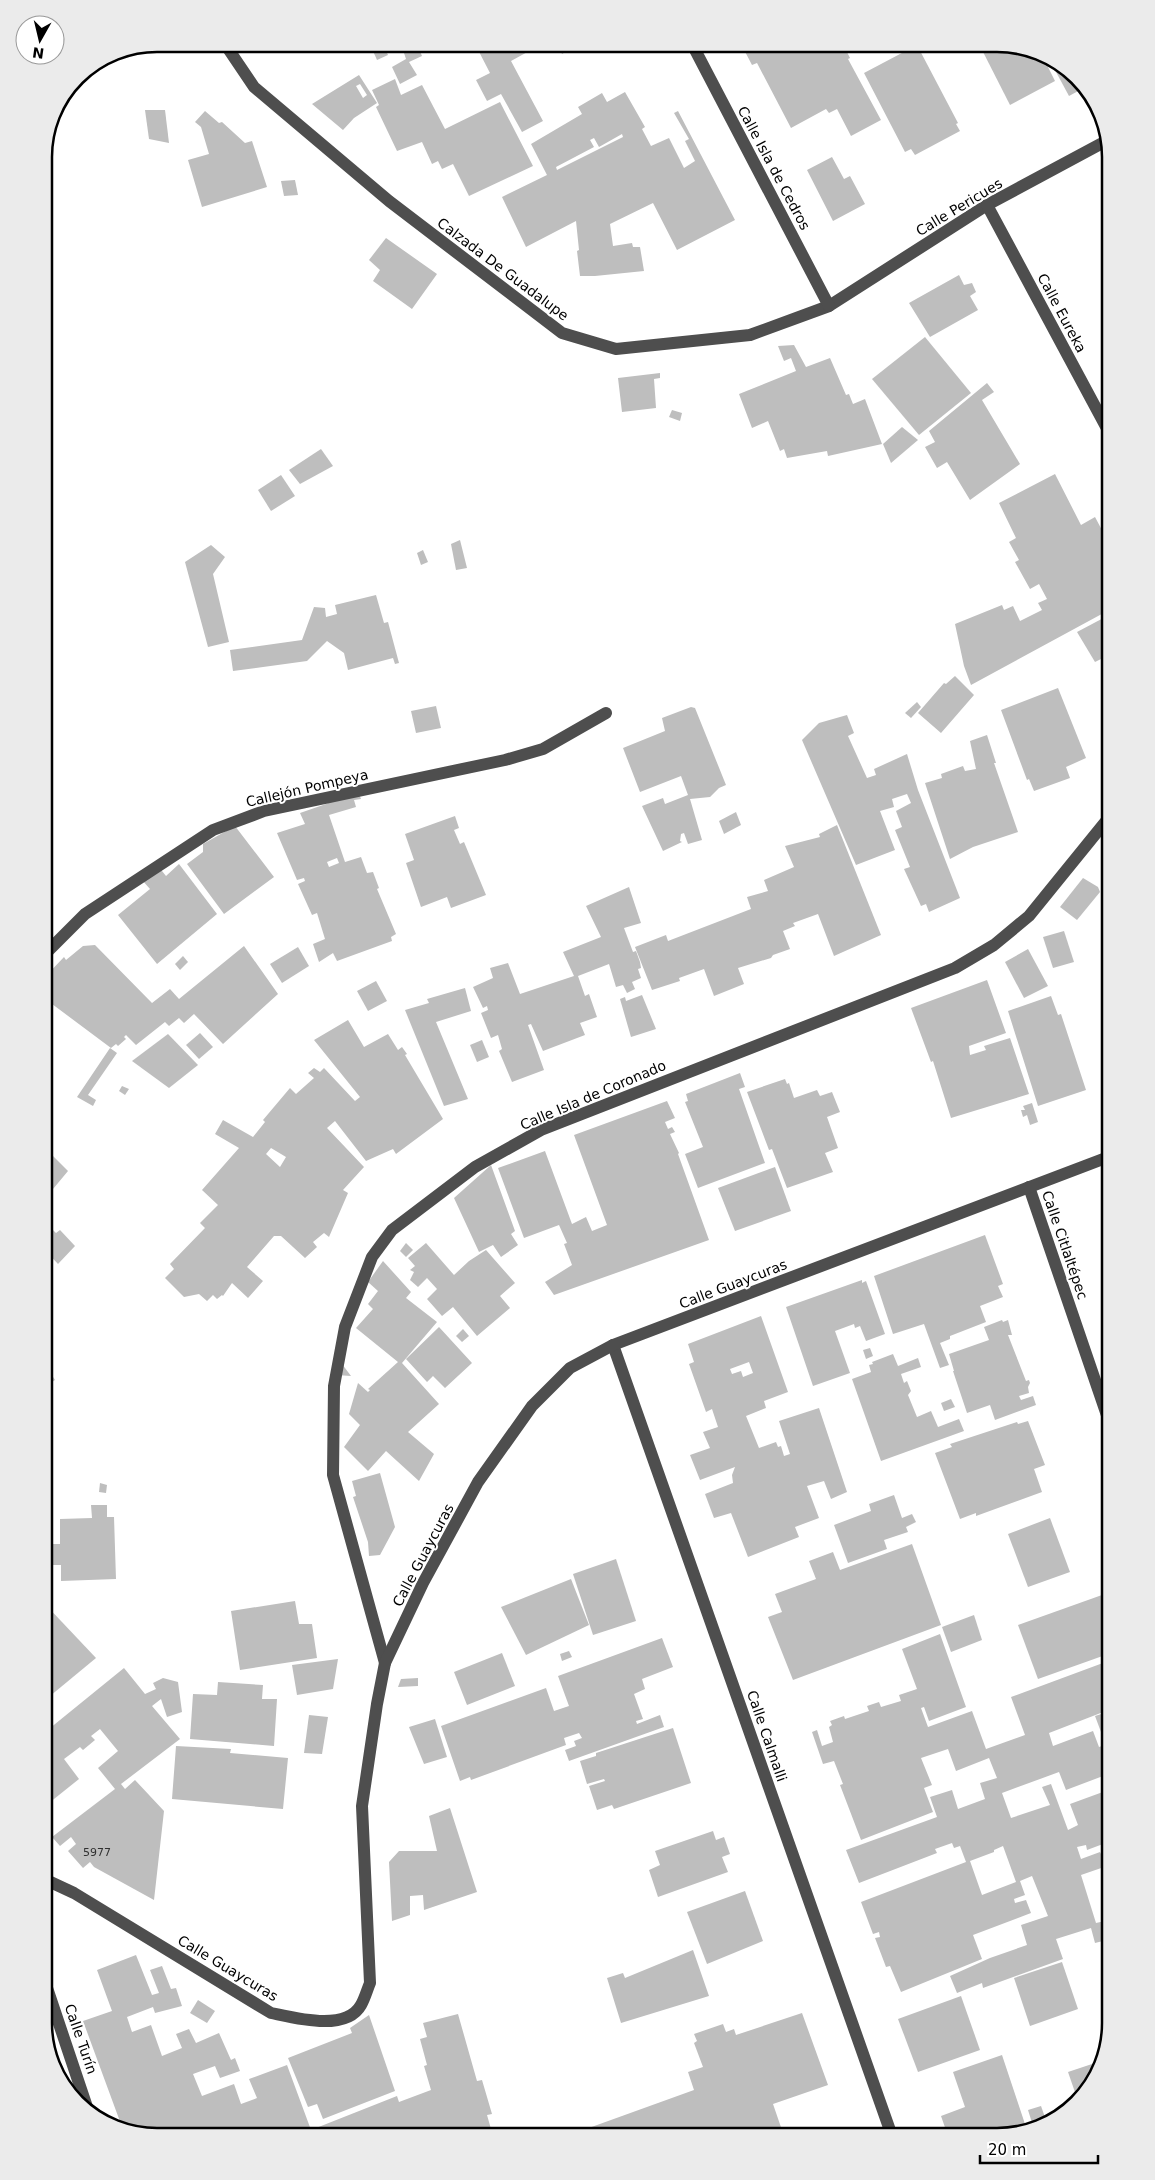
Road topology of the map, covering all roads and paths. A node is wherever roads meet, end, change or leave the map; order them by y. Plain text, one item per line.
1 (231, 53) edge
2 (697, 53) edge
3 (1102, 143) edge
4 (987, 205) junction
5 (829, 306) junction
6 (1102, 419) edge
7 (606, 713) dead end
8 (1102, 826) edge
9 (53, 946) edge
10 (1102, 1159) edge
11 (1029, 1187) junction
12 (613, 1345) junction
13 (1102, 1400) edge
14 (385, 1663) junction
15 (52, 1882) edge
16 (52, 2003) edge
17 (84, 2098) edge
18 (889, 2128) edge

1 - 5 street, Calzada De Guadalupe
2 - 5 street, Calle Isla de Cedros
3 - 4 street, Calle Pericues
4 - 5 street, Calle Pericues
4 - 6 street, Calle Eureka
7 - 9 street, Callejón Pompeya
8 - 14 street, Calle Isla de Coronado
10 - 11 street, Calle Guaycuras
11 - 12 street, Calle Guaycuras
11 - 13 street, Calle Citlaltépec
12 - 14 street, Calle Guaycuras
12 - 18 street, Calle Calmalli
14 - 15 street, Calle Guaycuras
16 - 17 street, Calle Turín

